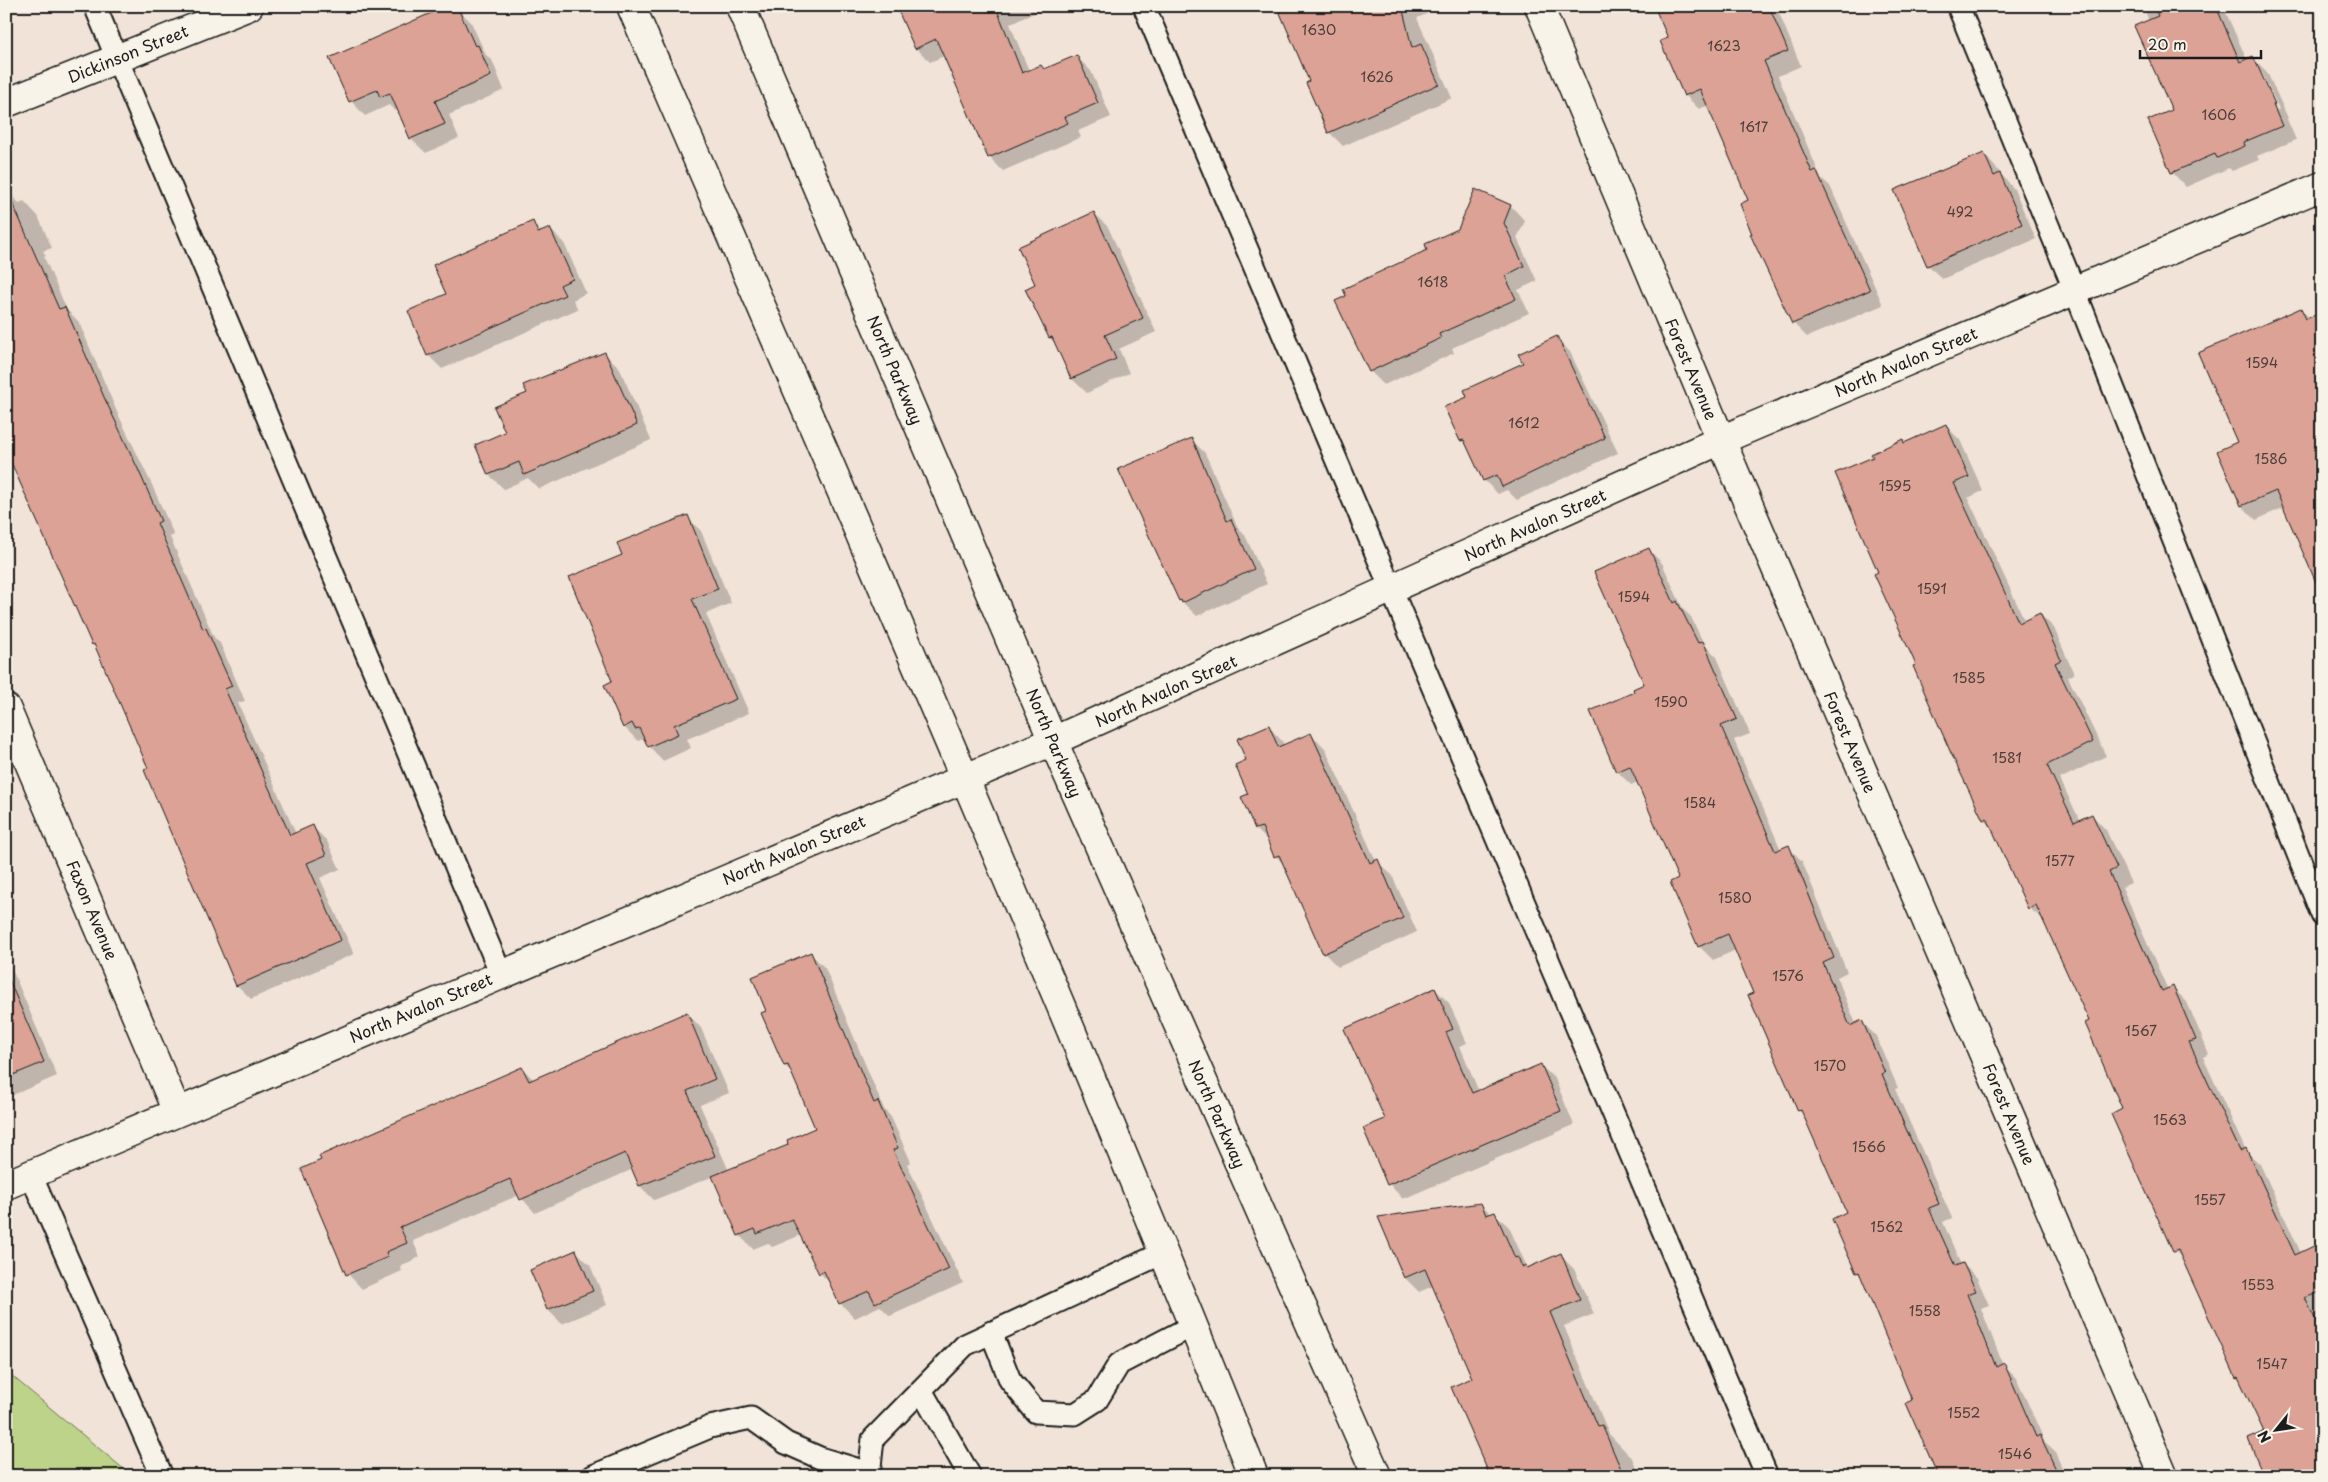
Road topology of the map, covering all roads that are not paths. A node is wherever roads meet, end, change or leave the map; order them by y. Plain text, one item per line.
1 (95, 6) edge
2 (249, 6) edge
3 (631, 6) edge
4 (740, 6) edge
5 (1144, 6) edge
6 (1539, 6) edge
7 (1958, 6) edge
8 (117, 59) junction
9 (6, 103) edge
10 (2322, 186) edge
11 (2075, 291) junction
12 (1721, 440) junction
13 (1392, 590) junction
14 (6, 708) edge
15 (1053, 741) junction
16 (966, 778) junction
17 (2322, 915) edge
18 (501, 974) junction
19 (177, 1112) junction
20 (31, 1175) junction
21 (6, 1185) edge
22 (1165, 1252) junction
23 (1194, 1325) junction
24 (992, 1332) junction
25 (921, 1390) junction
26 (869, 1474) edge
27 (162, 1476) edge
28 (593, 1476) edge
29 (970, 1476) edge
30 (1254, 1476) edge
31 (1377, 1476) edge
32 (1767, 1476) edge
33 (2164, 1476) edge

1 - 8 lane
2 - 8 street, Dickinson Street
3 - 16 street
4 - 15 street, North Parkway
5 - 13 lane
6 - 12 street, Forest Avenue
7 - 11 lane
8 - 9 street, Dickinson Street
8 - 18 lane
10 - 11 street, North Avalon Street
11 - 12 street, North Avalon Street
11 - 17 lane
12 - 13 street, North Avalon Street
12 - 33 street, Forest Avenue
13 - 15 street, North Avalon Street
13 - 32 lane
14 - 19 street, Faxon Avenue
15 - 16 street, North Avalon Street
15 - 31 street, North Parkway
16 - 18 street, North Avalon Street
16 - 22 street
18 - 19 street, North Avalon Street
19 - 20 street, North Avalon Street
20 - 21 street, North Avalon Street
20 - 27 lane
22 - 23 street
22 - 24 lane
23 - 24 lane
23 - 30 street
24 - 25 lane
25 - 26 lane
25 - 29 lane
26 - 28 lane

